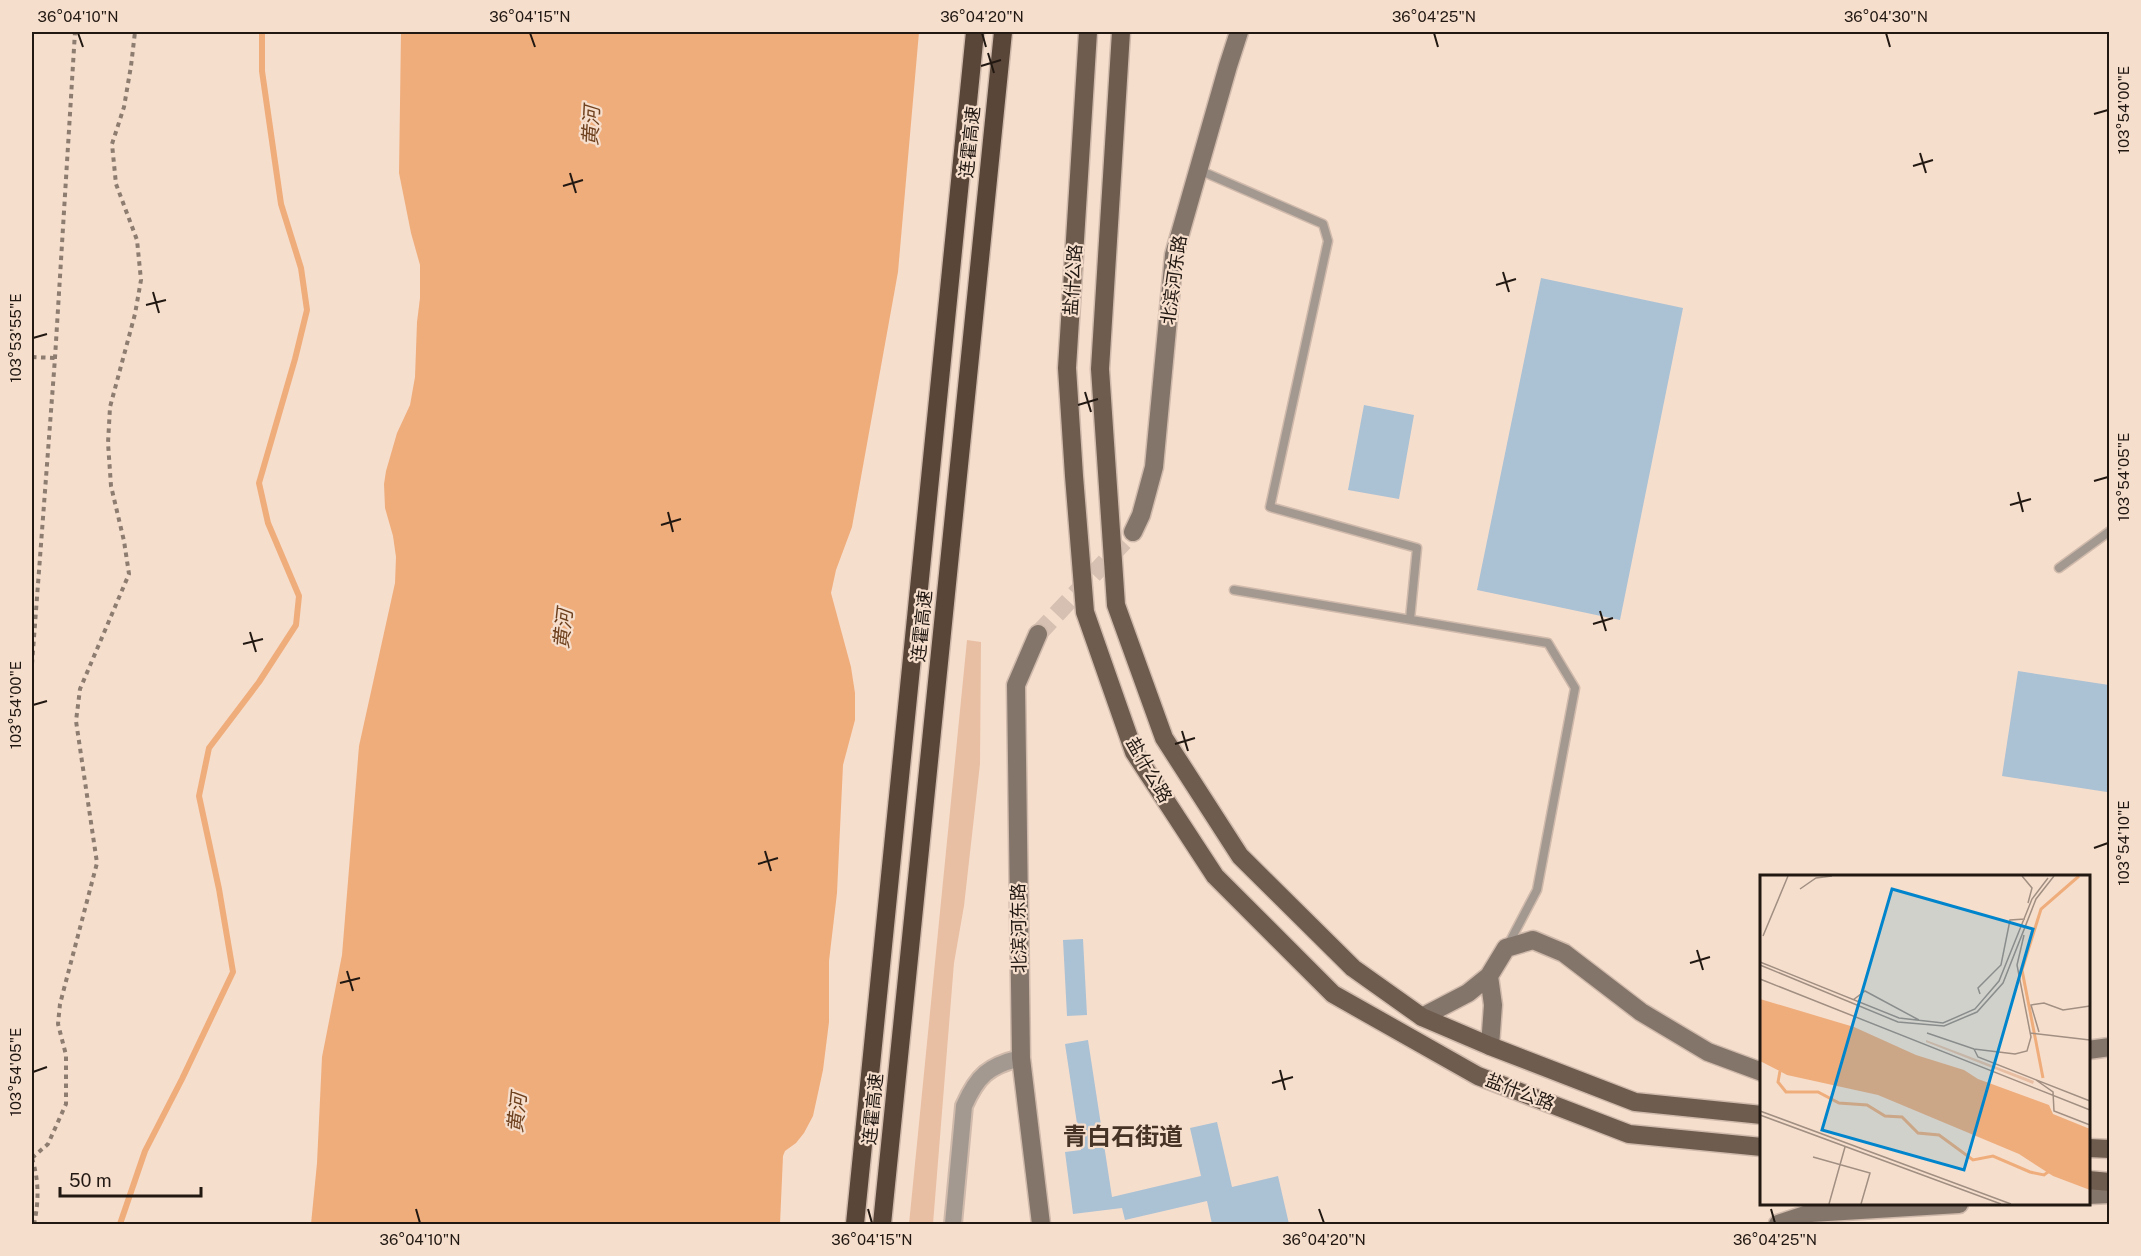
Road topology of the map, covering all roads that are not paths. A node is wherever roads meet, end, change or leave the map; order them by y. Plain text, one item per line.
1 (975, 32) edge
2 (1003, 32) edge
3 (1088, 32) edge
4 (1121, 32) edge
5 (1239, 32) edge
6 (1198, 170) junction
7 (2109, 531) edge
8 (1133, 532) tunnel mouth
9 (2059, 568) dead end
10 (1234, 590) dead end
11 (1410, 619) junction
12 (1038, 634) tunnel mouth
13 (1506, 948) junction
14 (1490, 976) junction
15 (1422, 1017) junction
16 (1490, 1046) junction
17 (2109, 1047) edge
18 (2090, 1050) edge
19 (1021, 1058) junction
20 (1760, 1072) edge
21 (1760, 1114) edge
22 (1760, 1147) edge
23 (2090, 1148) edge
24 (2109, 1149) edge
25 (2090, 1180) edge
26 (2109, 1182) edge
27 (2109, 1194) edge
28 (2090, 1195) edge
29 (1929, 1205) edge
30 (855, 1224) edge
31 (882, 1224) edge
32 (953, 1224) edge
33 (1041, 1224) edge
34 (1778, 1224) edge

1 - 30 highway, 连霍高速
2 - 31 highway, 连霍高速
3 - 22 main road, 盐什公路
4 - 15 main road, 盐什公路
5 - 6 street, 北滨河东路
6 - 8 street, 北滨河东路
6 - 11 lane
7 - 9 lane
10 - 11 lane
11 - 13 lane
12 - 19 street, 北滨河东路
13 - 14 street
13 - 20 street
14 - 15 street
14 - 16 street
15 - 16 main road, 盐什公路
16 - 21 main road, 盐什公路
17 - 18 street
19 - 32 street
19 - 33 street, 北滨河东路
23 - 24 main road
25 - 26 main road
27 - 28 street
29 - 34 street

